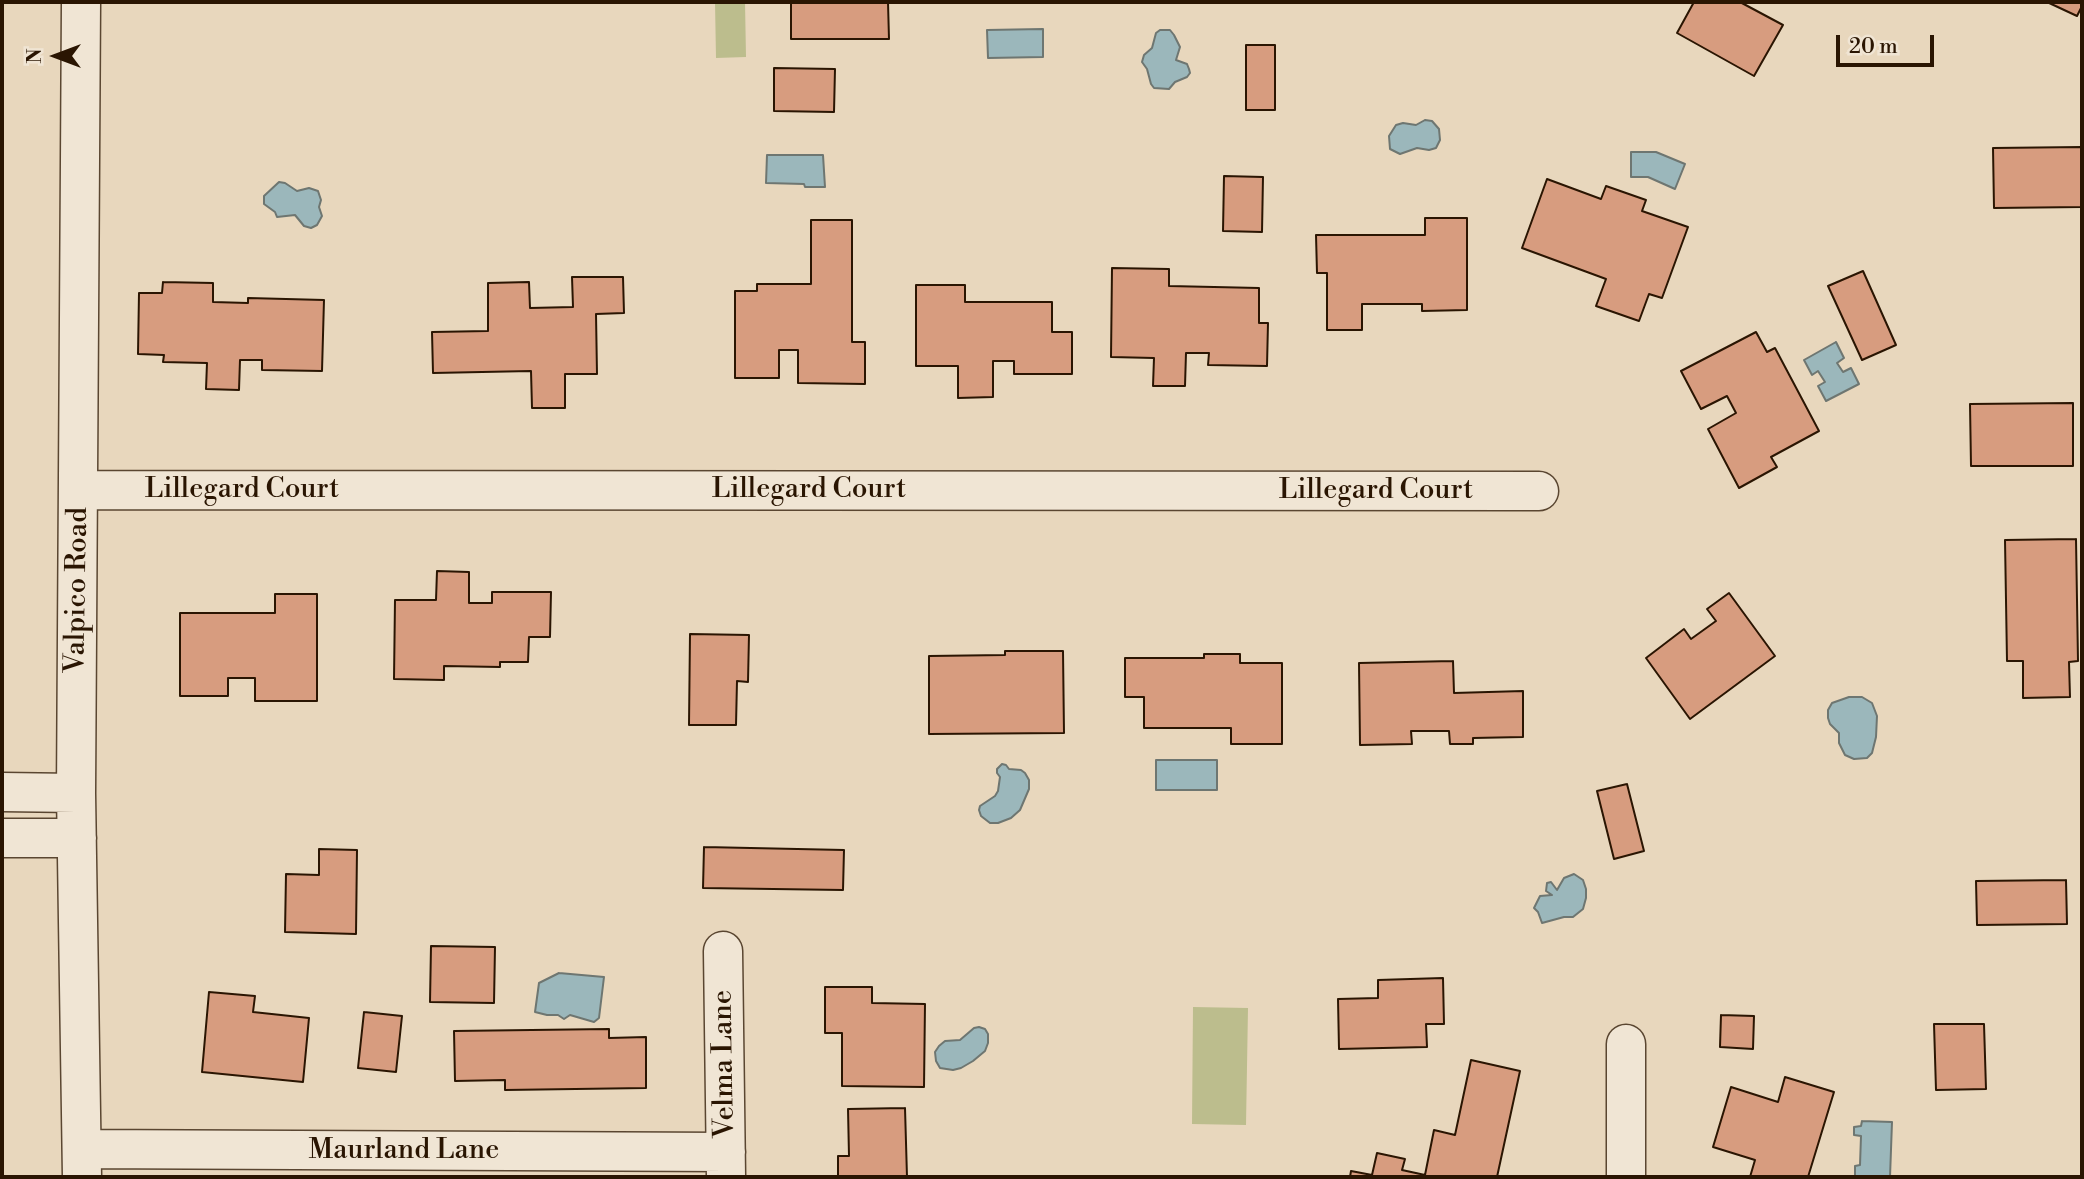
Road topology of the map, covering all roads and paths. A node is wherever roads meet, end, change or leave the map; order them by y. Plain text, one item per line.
1 (81, 2) edge
2 (79, 490) junction
3 (1539, 491) dead end
4 (2, 792) edge
5 (76, 793) junction
6 (2, 838) edge
7 (77, 838) junction
8 (723, 951) dead end
9 (1626, 1044) dead end
10 (82, 1163) edge
11 (726, 1165) edge
12 (1626, 1177) edge

1 - 2 street, Valpico Road
2 - 3 street, Lillegard Court
2 - 5 street, Valpico Road
4 - 5 street
5 - 7 street, Valpico Road
6 - 7 street
7 - 10 street, Valpico Road
8 - 11 street, Velma Lane
9 - 12 street
10 - 11 street, Maurland Lane

